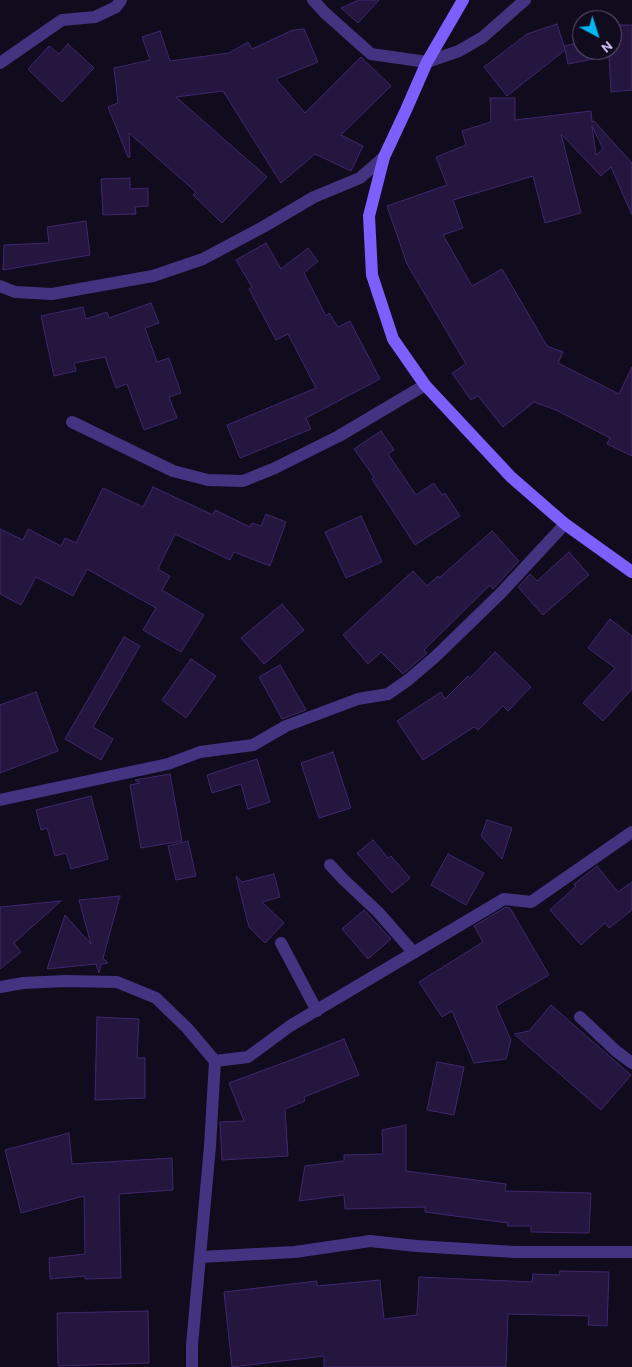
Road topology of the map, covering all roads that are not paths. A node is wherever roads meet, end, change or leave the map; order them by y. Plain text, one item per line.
1 (121, 0) edge
2 (313, 0) edge
3 (463, 0) edge
4 (525, 0) edge
5 (427, 62) junction
6 (0, 63) edge
7 (384, 157) junction
8 (0, 286) edge
9 (425, 385) junction
10 (72, 422) dead end
11 (565, 524) junction
12 (632, 572) edge
13 (0, 800) edge
14 (632, 832) edge
15 (330, 865) dead end
16 (281, 944) dead end
17 (414, 953) junction
18 (0, 987) edge
19 (316, 1011) junction
20 (580, 1016) dead end
21 (215, 1061) junction
22 (632, 1063) edge
23 (632, 1252) edge
24 (200, 1257) junction
25 (192, 1367) edge

1 - 6 street
2 - 5 street
3 - 5 street
4 - 5 street
5 - 7 street
7 - 8 street
7 - 9 street
9 - 10 street
9 - 11 street
11 - 12 street
11 - 13 street
14 - 17 street
15 - 17 street
16 - 19 street
17 - 19 street
18 - 21 street
19 - 21 street
20 - 22 street
21 - 24 street
23 - 24 street
24 - 25 street

